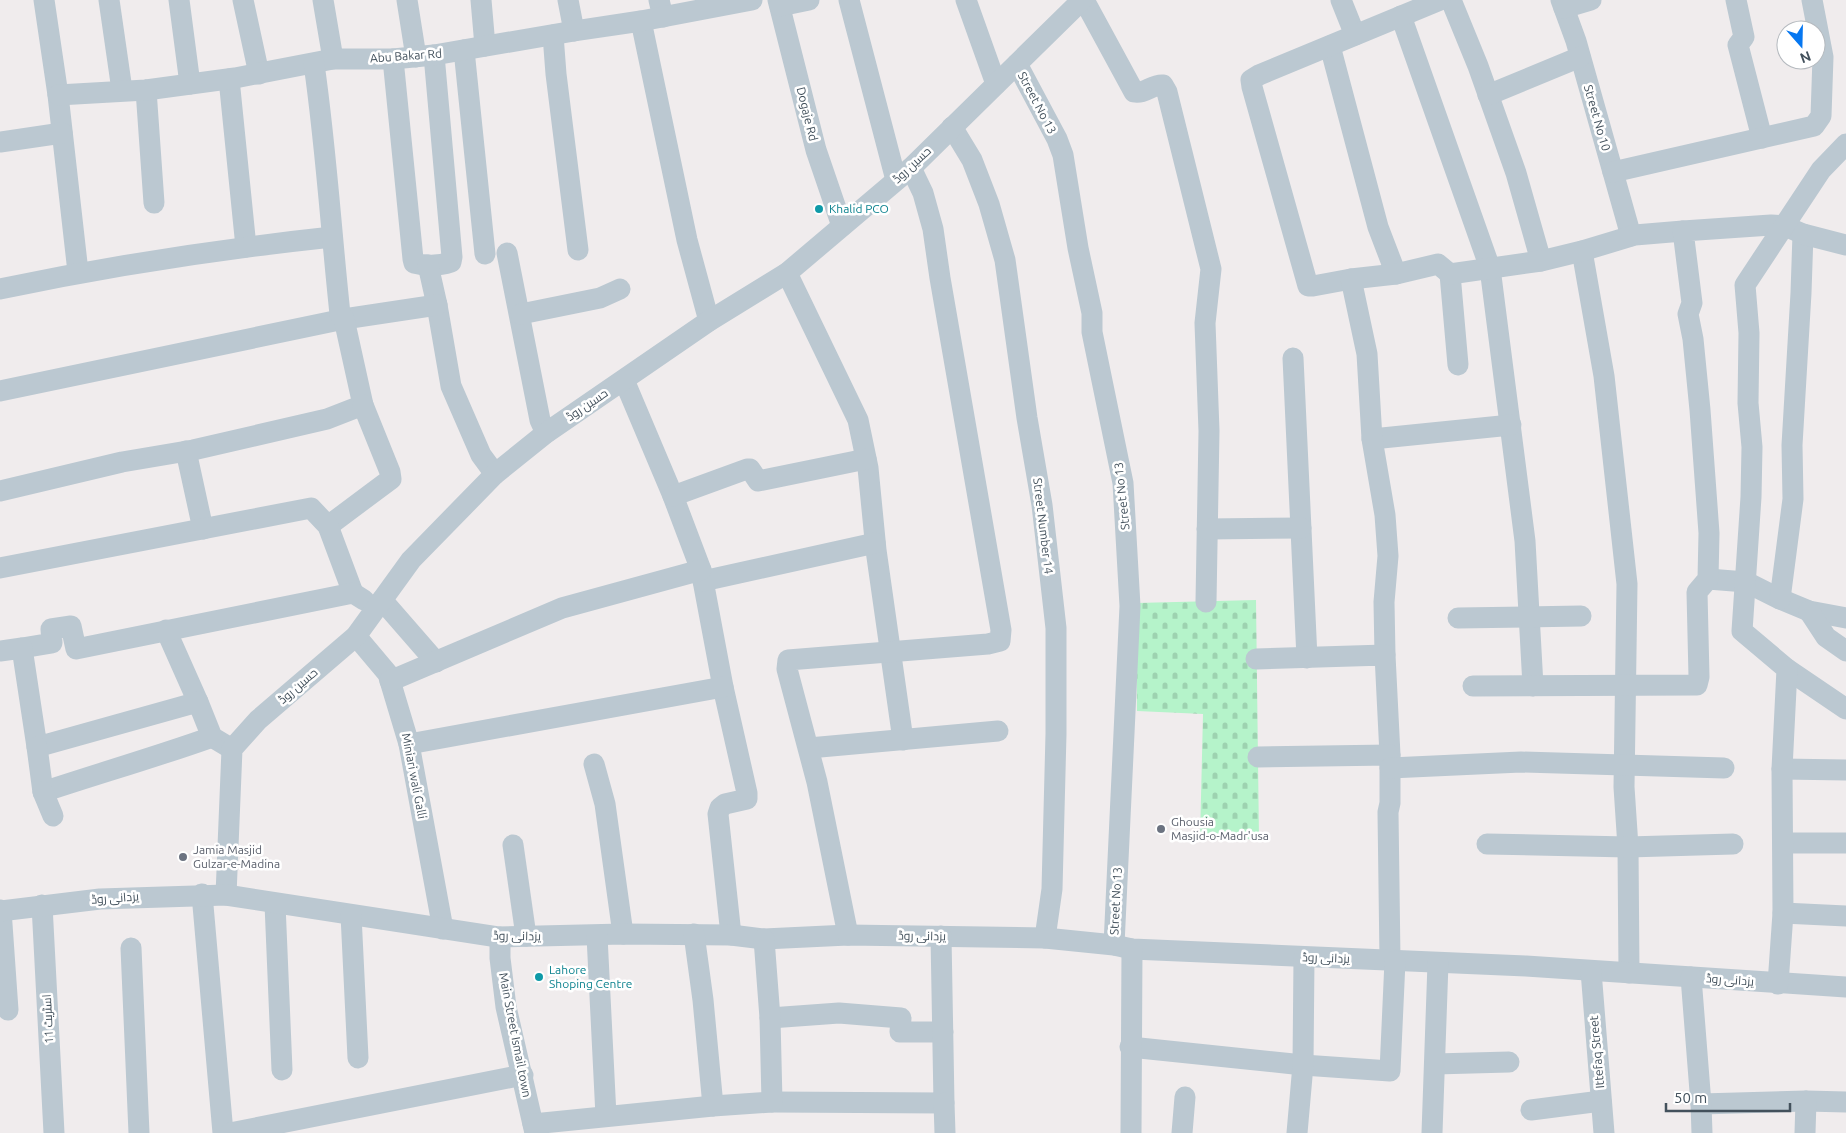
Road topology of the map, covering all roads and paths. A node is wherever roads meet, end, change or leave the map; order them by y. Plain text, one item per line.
1 (44, 0) edge
2 (109, 0) edge
3 (179, 0) edge
4 (243, 0) edge
5 (323, 0) edge
6 (407, 0) edge
7 (480, 0) edge
8 (568, 0) edge
9 (752, 0) edge
10 (809, 0) edge
11 (849, 0) edge
12 (966, 0) edge
13 (1083, 0) edge
14 (1341, 0) edge
15 (1440, 0) edge
16 (1451, 0) edge
17 (1591, 0) edge
18 (1736, 0) edge
19 (1812, 0) edge
20 (779, 3) edge
21 (1562, 4) edge
22 (661, 9) edge
23 (1402, 16) junction
24 (641, 21) junction
25 (574, 31) junction
26 (553, 35) junction
27 (1355, 35) junction
28 (485, 46) junction
29 (1330, 46) junction
30 (464, 50) junction
31 (425, 56) junction
32 (1580, 57) junction
33 (392, 59) junction
34 (323, 62) junction
35 (1017, 64) junction
36 (259, 74) junction
37 (229, 79) junction
38 (190, 84) junction
39 (996, 84) junction
40 (122, 90) junction
41 (146, 90) junction
42 (58, 95) junction
43 (1488, 95) junction
44 (952, 127) junction
45 (62, 133) junction
46 (1762, 138) junction
47 (0, 142) edge
48 (1846, 144) edge
49 (1613, 172) junction
50 (904, 174) junction
51 (154, 203) dead end
52 (842, 226) junction
53 (1794, 230) junction
54 (1683, 231) junction
55 (1631, 236) junction
56 (332, 237) junction
57 (1846, 245) edge
58 (246, 247) junction
59 (578, 250) dead end
60 (1582, 251) junction
61 (507, 253) dead end
62 (485, 254) dead end
63 (1541, 261) junction
64 (428, 266) junction
65 (1490, 268) junction
66 (78, 272) junction
67 (787, 273) junction
68 (1396, 274) junction
69 (1450, 274) junction
70 (1351, 279) junction
71 (0, 289) edge
72 (620, 289) dead end
73 (438, 305) junction
74 (520, 314) junction
75 (344, 319) junction
76 (709, 321) junction
77 (1293, 358) dead end
78 (1458, 365) dead end
79 (624, 380) junction
80 (0, 391) edge
81 (363, 405) junction
82 (1511, 425) junction
83 (546, 433) junction
84 (1372, 439) junction
85 (186, 451) junction
86 (866, 459) junction
87 (495, 474) junction
88 (0, 491) edge
89 (673, 496) junction
90 (328, 526) junction
91 (1301, 528) junction
92 (203, 529) junction
93 (1207, 529) junction
94 (876, 543) junction
95 (0, 568) edge
96 (702, 576) junction
97 (1708, 579) junction
98 (1746, 582) junction
99 (354, 593) junction
100 (1780, 600) junction
101 (1206, 602) dead end
102 (379, 603) junction
103 (1809, 611) junction
104 (1581, 616) dead end
105 (1529, 617) junction
106 (1458, 618) dead end
107 (1846, 618) edge
108 (166, 630) junction
109 (356, 636) junction
110 (22, 648) junction
111 (0, 651) edge
112 (890, 651) junction
113 (1846, 651) edge
114 (1385, 655) junction
115 (1307, 658) junction
116 (1256, 659) dead end
117 (436, 662) junction
118 (1787, 669) junction
119 (390, 681) junction
120 (1473, 686) dead end
121 (1533, 686) junction
122 (1625, 686) junction
123 (723, 687) junction
124 (198, 702) junction
125 (1846, 709) edge
126 (998, 731) dead end
127 (212, 738) junction
128 (903, 740) junction
129 (409, 744) junction
130 (37, 747) junction
131 (808, 748) junction
132 (232, 749) junction
133 (1258, 758) dead end
134 (1390, 762) junction
135 (594, 764) dead end
136 (1624, 766) junction
137 (1724, 768) dead end
138 (1782, 769) junction
139 (1846, 770) edge
140 (43, 792) junction
141 (53, 816) dead end
142 (1783, 843) junction
143 (1846, 843) edge
144 (1487, 844) dead end
145 (1733, 844) dead end
146 (513, 845) dead end
147 (1628, 847) junction
148 (202, 894) junction
149 (226, 895) junction
150 (275, 904) junction
151 (42, 905) junction
152 (1, 910) edge
153 (1783, 913) junction
154 (351, 915) junction
155 (1846, 916) edge
156 (443, 929) junction
157 (623, 934) junction
158 (694, 934) junction
159 (731, 935) junction
160 (848, 935) junction
161 (526, 936) junction
162 (597, 936) junction
163 (941, 936) junction
164 (500, 937) junction
165 (1045, 938) junction
166 (764, 939) junction
167 (1123, 947) junction
168 (131, 948) dead end
169 (1304, 958) junction
170 (1393, 960) junction
171 (1438, 963) junction
172 (1591, 971) junction
173 (1629, 973) junction
174 (1691, 977) junction
175 (1778, 984) junction
176 (1846, 987) edge
177 (8, 1010) dead end
178 (770, 1018) junction
179 (943, 1032) junction
180 (1130, 1047) junction
181 (358, 1058) dead end
182 (1509, 1062) dead end
183 (1435, 1064) junction
184 (1303, 1065) junction
185 (282, 1070) dead end
186 (523, 1075) junction
187 (1185, 1097) dead end
188 (1601, 1101) junction
189 (1806, 1101) junction
190 (772, 1102) junction
191 (1846, 1102) edge
192 (944, 1103) junction
193 (1700, 1104) junction
194 (713, 1106) junction
195 (1531, 1110) dead end
196 (606, 1116) junction
197 (534, 1129) edge
198 (54, 1133) edge
199 (139, 1133) edge
200 (223, 1133) edge
201 (230, 1133) edge
202 (945, 1133) edge
203 (1131, 1133) edge
204 (1182, 1133) edge
205 (1297, 1133) edge
206 (1432, 1133) edge
207 (1604, 1133) edge
208 (1702, 1133) edge
209 (1805, 1133) edge

1 - 42 street
2 - 40 street
3 - 38 street
4 - 36 street
5 - 34 street
6 - 31 street
7 - 28 street
8 - 25 street
9 - 22 street, Abu Bakar Rd
10 - 20 street
11 - 50 street
12 - 39 street
13 - 35 street, حسین روڈ
13 - 93 street
14 - 27 street
15 - 23 street
16 - 43 street
17 - 21 street
18 - 46 street
19 - 46 street
20 - 52 street, Dogaje Rd
21 - 32 street, Street No 10
22 - 24 street, Abu Bakar Rd
23 - 27 street
23 - 65 street
24 - 25 street, Abu Bakar Rd
24 - 76 street
25 - 26 street, Abu Bakar Rd
26 - 28 street, Abu Bakar Rd
26 - 59 street
27 - 29 street
28 - 30 street, Abu Bakar Rd
29 - 68 street
29 - 70 street
30 - 31 street, Abu Bakar Rd
30 - 62 street
31 - 33 street, Abu Bakar Rd
31 - 64 street
32 - 43 street
32 - 49 street, Street No 10
33 - 34 street, Abu Bakar Rd
33 - 64 street
34 - 36 street, Abu Bakar Rd
34 - 56 street
35 - 39 street, حسین روڈ
35 - 167 street, Street No 13
36 - 37 street, Abu Bakar Rd
37 - 38 street, Abu Bakar Rd
37 - 58 street
38 - 41 street, Abu Bakar Rd
39 - 44 street, حسین روڈ
40 - 41 street, Abu Bakar Rd
40 - 42 street, Abu Bakar Rd
41 - 51 street
42 - 45 street
43 - 63 street
44 - 50 street, حسین روڈ
44 - 165 street, Street Number 14
45 - 47 street
45 - 66 street
46 - 49 street
48 - 53 street
49 - 55 street, Street No 10
50 - 52 street, حسین روڈ
50 - 112 street
52 - 67 street, حسین روڈ
53 - 54 street
53 - 57 street
53 - 98 street
53 - 100 street
54 - 55 street
54 - 97 street
55 - 60 street
56 - 58 street
56 - 75 street
58 - 66 street
60 - 63 street
60 - 122 street
61 - 74 street
63 - 65 street
64 - 73 street
65 - 69 street
65 - 82 street
66 - 71 street
67 - 76 street, حسین روڈ
67 - 86 street
68 - 69 street
68 - 70 street
69 - 78 street
70 - 84 street
72 - 74 street
73 - 75 street
73 - 87 street
74 - 83 street
75 - 80 street
75 - 81 street
76 - 79 street, حسین روڈ
77 - 91 street
79 - 83 street, حسین روڈ
79 - 89 street
81 - 85 street
81 - 90 street
82 - 84 street
82 - 105 street
83 - 87 street, حسین روڈ
84 - 114 street
85 - 88 street
85 - 92 street
86 - 89 street
86 - 94 street
87 - 102 street, حسین روڈ
89 - 96 street
90 - 92 street
90 - 99 street
91 - 93 street
91 - 115 street
92 - 95 street
93 - 101 street
94 - 96 street
94 - 112 street
96 - 117 street
96 - 123 street
97 - 98 street
97 - 122 street
98 - 100 street
98 - 118 street
99 - 102 street
99 - 108 street
100 - 103 street
102 - 109 street, حسین روڈ
102 - 117 street
103 - 107 street
103 - 113 street
104 - 105 street
105 - 106 street
105 - 121 street
108 - 110 street
108 - 124 street
109 - 119 street, Miniari wali Galli
109 - 132 street, حسین روڈ
110 - 111 street
110 - 130 street
112 - 128 street
112 - 131 street
114 - 115 street
114 - 134 street
115 - 116 street
117 - 119 street
118 - 125 street
118 - 138 street
119 - 129 street, Miniari wali Galli
120 - 121 street
121 - 122 street
122 - 136 street
123 - 129 street
123 - 159 street
124 - 127 street
124 - 130 street
126 - 128 street
127 - 132 street
127 - 140 street
128 - 131 street
129 - 156 street, Miniari wali Galli
130 - 140 street
131 - 160 street
132 - 149 street
133 - 134 street
134 - 136 street
134 - 170 street
135 - 157 street
136 - 137 street
136 - 147 street
138 - 139 street
138 - 142 street
140 - 141 street
142 - 143 street
142 - 153 street
144 - 147 street
145 - 147 street
146 - 161 street
147 - 173 street
148 - 149 street, یزدانی روڈ
148 - 151 street, یزدانی روڈ
148 - 200 street
149 - 150 street, یزدانی روڈ
150 - 154 street, یزدانی روڈ
150 - 185 street
151 - 152 street, یزدانی روڈ
151 - 198 street, اسٹریٹ 11
152 - 177 street
153 - 155 street
153 - 175 street
154 - 156 street, یزدانی روڈ
154 - 181 street
156 - 164 street, یزدانی روڈ
157 - 158 street, یزدانی روڈ
157 - 162 street, یزدانی روڈ
158 - 159 street, یزدانی روڈ
158 - 194 street
159 - 166 street, یزدانی روڈ
160 - 163 street, یزدانی روڈ
160 - 166 street, یزدانی روڈ
161 - 162 street, یزدانی روڈ
161 - 164 street, یزدانی روڈ
162 - 196 street
163 - 165 street, یزدانی روڈ
163 - 179 street
164 - 186 street, Main Street Ismail town
165 - 167 street, یزدانی روڈ
166 - 178 street
167 - 169 street, یزدانی روڈ
167 - 180 street, Street No 13
168 - 199 street
169 - 170 street, یزدانی روڈ
169 - 184 street
170 - 171 street, یزدانی روڈ
170 - 184 street
171 - 172 street, یزدانی روڈ
171 - 183 street
172 - 173 street, یزدانی روڈ
172 - 188 street, Ittefaq Street
173 - 174 street, یزدانی روڈ
174 - 175 street, یزدانی روڈ
174 - 193 street
175 - 176 street, یزدانی روڈ
178 - 179 street
178 - 190 street
179 - 192 street
180 - 184 street
180 - 203 street, Street No 13
182 - 183 street
183 - 206 street
184 - 205 street
186 - 197 street, Main Street Ismail town
186 - 201 street
187 - 204 street
188 - 195 street
188 - 207 street, Ittefaq Street
189 - 191 street
189 - 193 street
189 - 209 street
190 - 192 street
190 - 194 street
192 - 202 street
193 - 208 street
194 - 196 street
196 - 197 street

